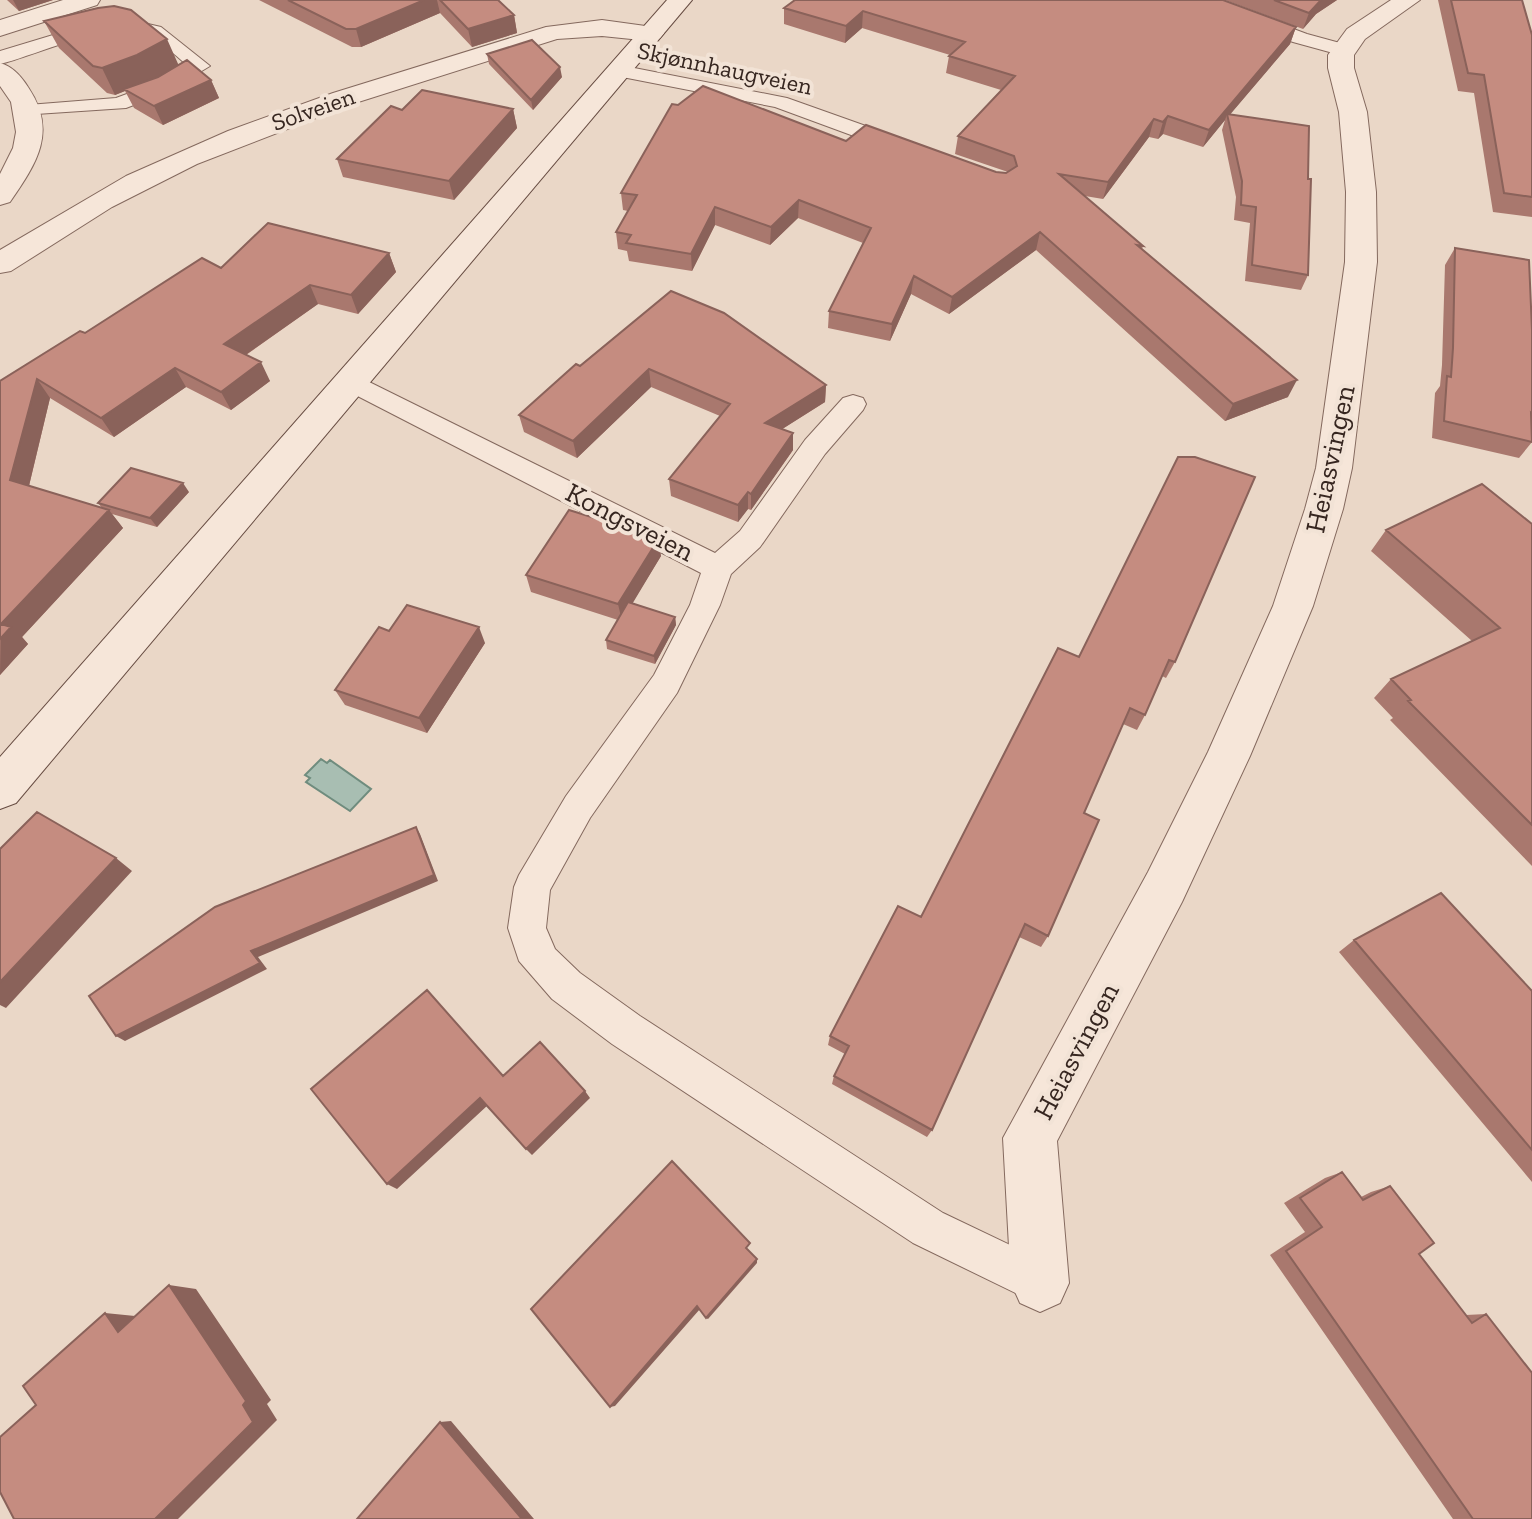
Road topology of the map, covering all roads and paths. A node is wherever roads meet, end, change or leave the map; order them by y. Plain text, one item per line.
1 (88, 0) edge
2 (680, 0) edge
3 (1199, 0) edge
4 (1408, 0) edge
5 (0, 28) edge
6 (651, 33) junction
7 (1344, 50) junction
8 (0, 58) edge
9 (0, 71) edge
10 (619, 71) junction
11 (28, 111) junction
12 (915, 151) edge
13 (0, 196) edge
14 (0, 264) edge
15 (351, 382) junction
16 (853, 404) dead end
17 (718, 568) junction
18 (0, 789) edge
19 (1040, 1283) joint

1 - 5 street
2 - 6 street
3 - 7 lane
4 - 7 street
6 - 10 street
6 - 14 street, Solveien
7 - 19 street, Heiasvingen
8 - 11 lane
9 - 11 street
10 - 12 lane, Skjønnhaugveien
10 - 15 street
11 - 13 street
15 - 17 lane, Kongsveien
15 - 18 street
16 - 17 lane, Kongsveien
17 - 19 lane, Heiasvingen

